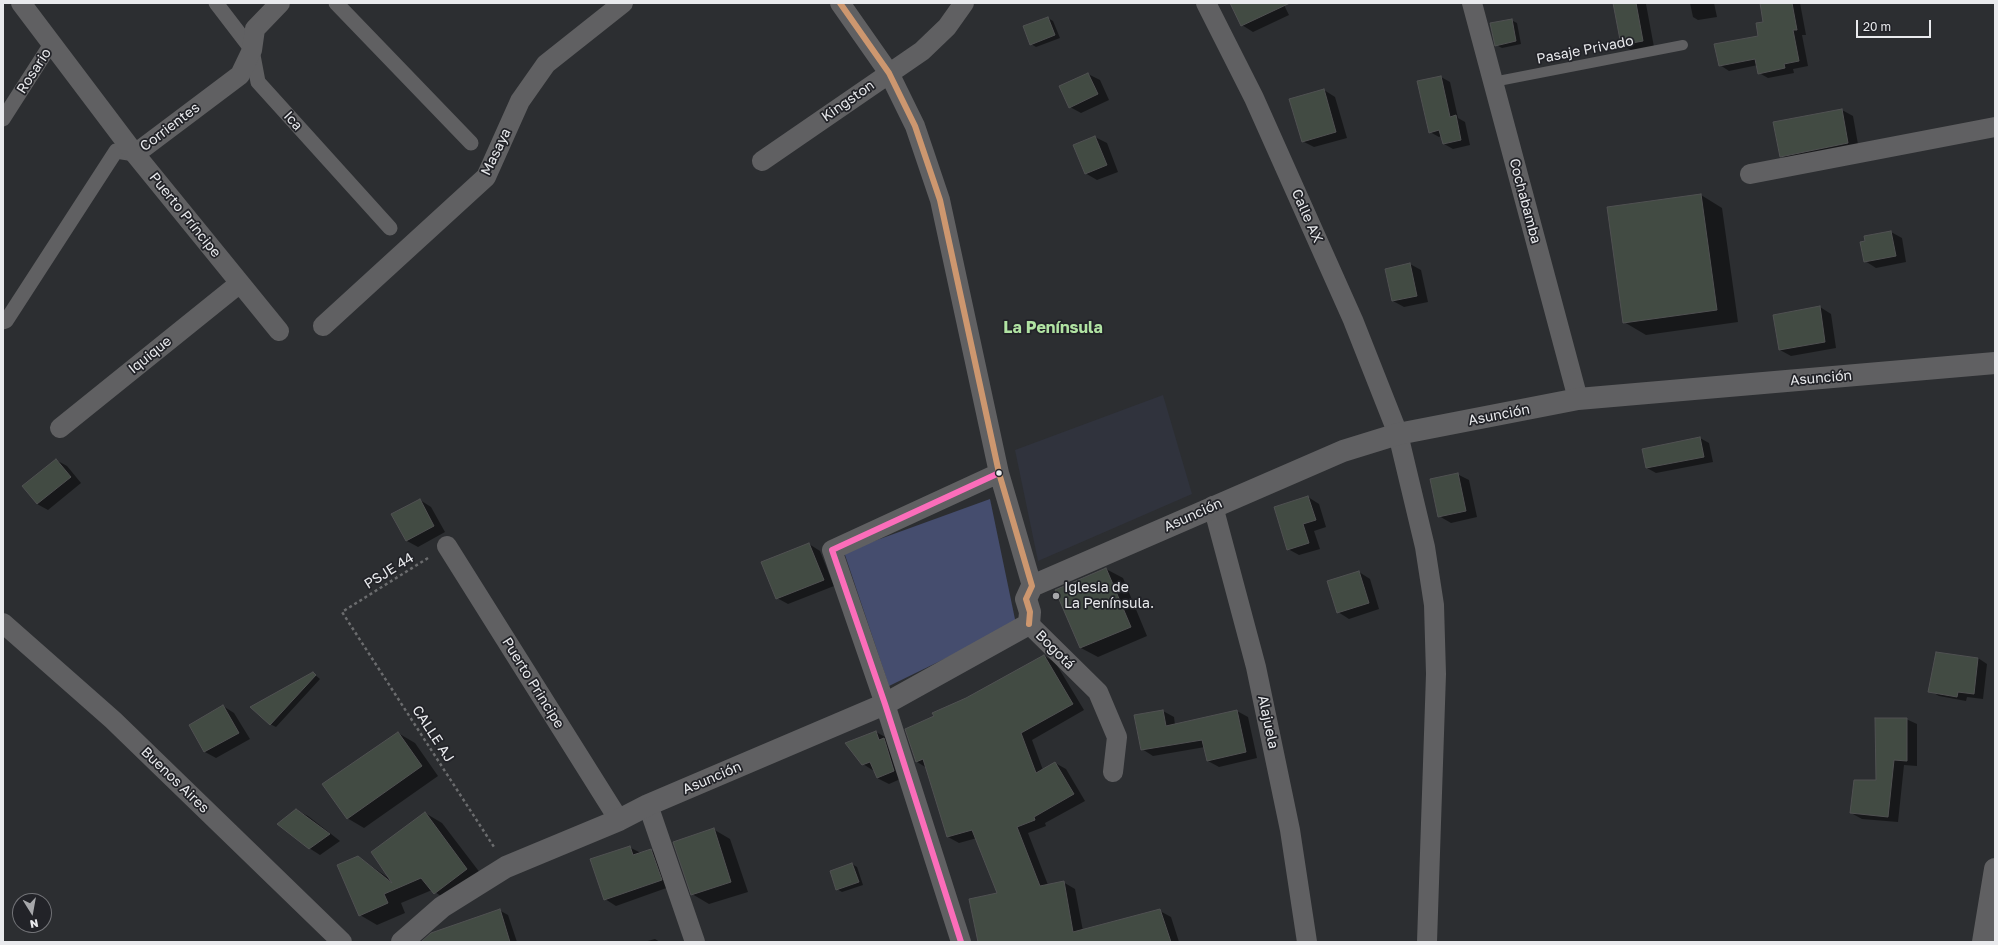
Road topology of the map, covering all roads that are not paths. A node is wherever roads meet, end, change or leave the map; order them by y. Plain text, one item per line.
1 (20, 3) edge
2 (216, 3) edge
3 (280, 3) edge
4 (336, 3) edge
5 (623, 3) edge
6 (840, 3) edge
7 (964, 3) edge
8 (1206, 3) edge
9 (1472, 3) edge
10 (52, 44) junction
11 (1683, 45) dead end
12 (252, 50) junction
13 (889, 73) junction
14 (1493, 82) junction
15 (3, 119) edge
16 (1995, 127) edge
17 (471, 143) dead end
18 (135, 154) junction
19 (762, 161) dead end
20 (1750, 174) dead end
21 (390, 228) dead end
22 (240, 283) junction
23 (3, 322) edge
24 (323, 326) dead end
25 (279, 331) dead end
26 (1995, 363) edge
27 (1578, 399) junction
28 (60, 428) dead end
29 (1398, 434) junction
30 (999, 473) junction
31 (1213, 506) junction
32 (447, 546) road end
33 (1032, 586) junction
34 (3, 623) edge
35 (1029, 624) junction
36 (885, 704) junction
37 (1112, 772) dead end
38 (648, 805) junction
39 (620, 820) junction
40 (1995, 869) edge
41 (342, 942) edge
42 (402, 942) edge
43 (695, 942) edge
44 (961, 942) edge
45 (1307, 942) edge
46 (1427, 942) edge
47 (1982, 942) edge

1 - 10 street, Puerto Príncipe
2 - 12 street, Ica
3 - 12 street, Corrientes
4 - 17 street
5 - 24 street, Masaya
6 - 13 street, Bogotá
7 - 13 street, Kingston
8 - 29 street, Calle AX
9 - 14 street, Cochabamba
10 - 15 street, Rosario
10 - 18 street, Puerto Príncipe
11 - 14 lane, Pasaje Privado
12 - 18 street, Corrientes
12 - 21 street, Ica
13 - 19 street, Kingston
13 - 30 street, Bogotá
14 - 27 street, Cochabamba
16 - 20 street
18 - 22 street, Puerto Príncipe
18 - 23 street, Corrientes
22 - 25 street, Puerto Príncipe
22 - 28 street, Iquique
26 - 27 street, Asunción
27 - 29 street, Asunción
29 - 31 street, Asunción
29 - 46 street, Calle AX
30 - 33 street, Bogotá
30 - 36 street
31 - 33 street, Asunción
31 - 45 street, Alajuela
32 - 39 street, Puerto Principe
33 - 35 street, Bogotá
34 - 41 street, Buenos Aires
35 - 36 street, Asunción
35 - 37 street, Bogotá
36 - 38 street, Asunción
36 - 44 street
38 - 39 street, Asunción
38 - 43 street
39 - 42 street, Asunción
40 - 47 street

